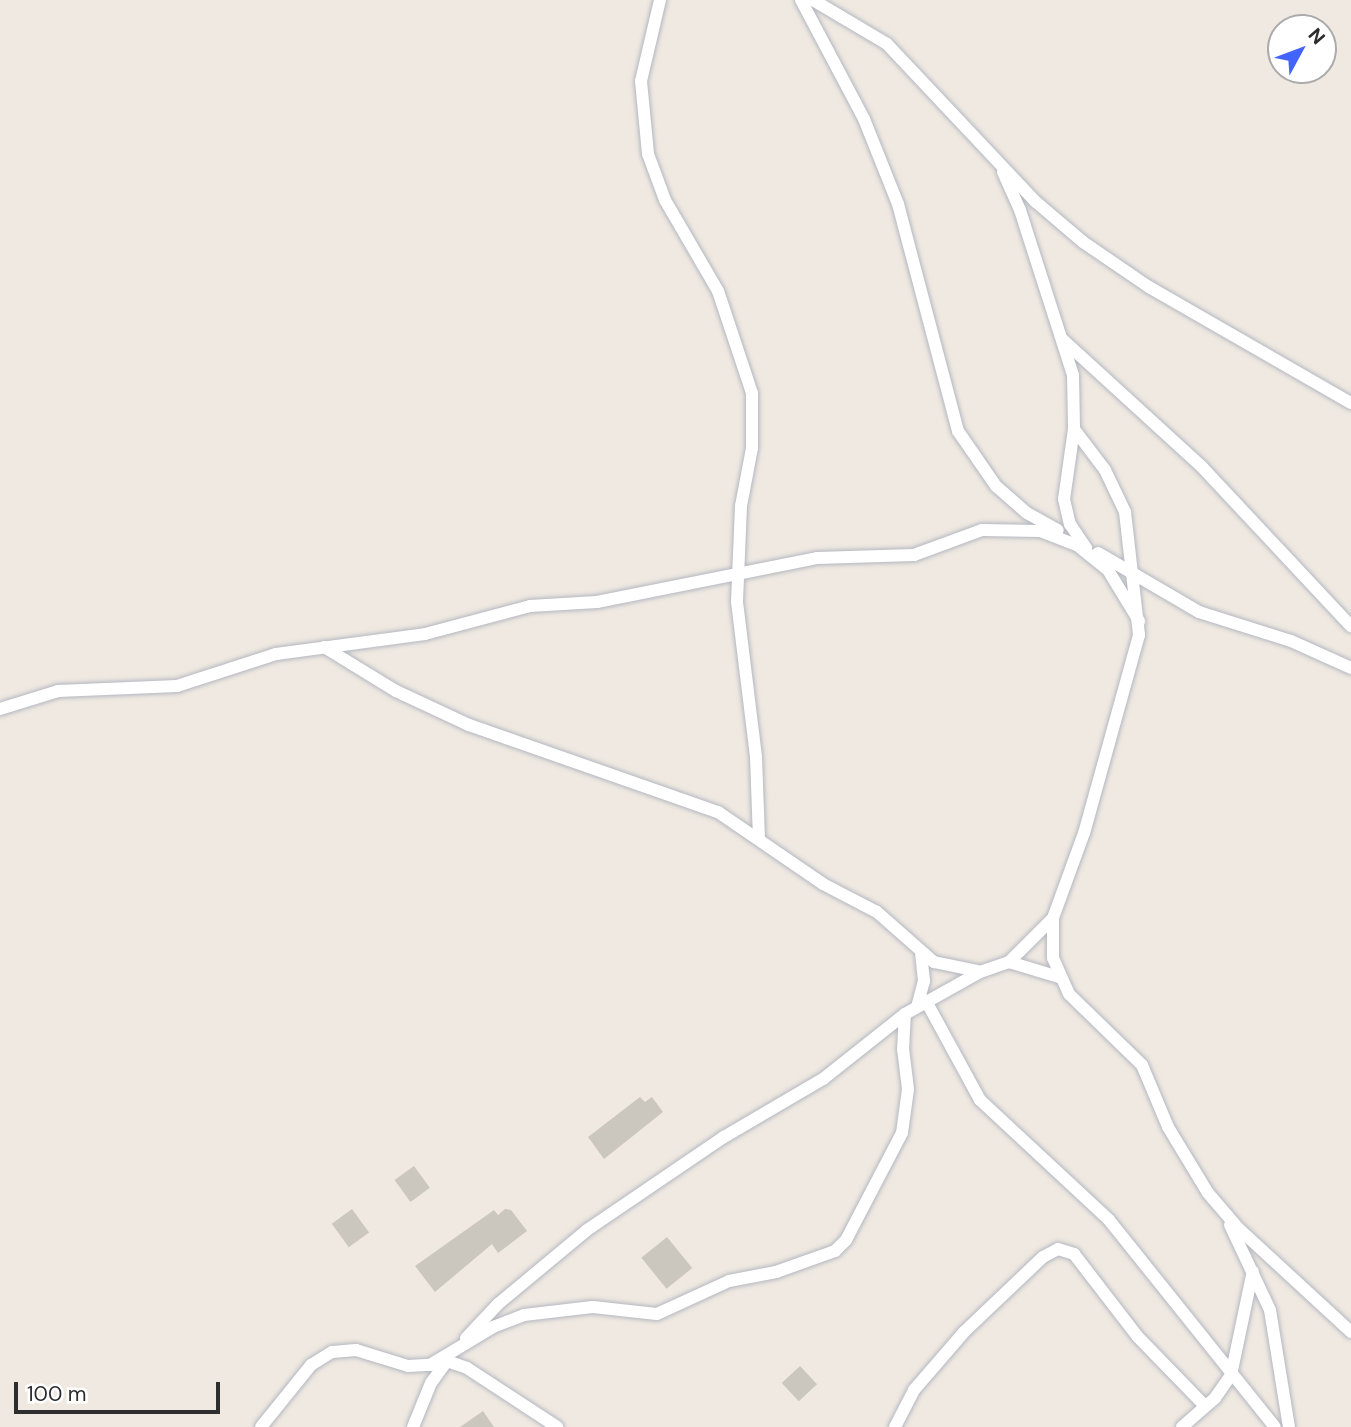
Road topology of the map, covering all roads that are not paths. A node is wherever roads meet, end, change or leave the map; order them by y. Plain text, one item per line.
1 (660, 0) edge
2 (801, 0) edge
3 (813, 0) edge
4 (993, 154) junction
5 (1063, 340) junction
6 (1351, 403) edge
7 (1074, 429) junction
8 (1081, 543) junction
9 (1094, 556) junction
10 (737, 573) junction
11 (1133, 575) junction
12 (1139, 621) junction
13 (1351, 626) edge
14 (324, 647) junction
15 (1351, 668) edge
16 (0, 709) edge
17 (759, 838) junction
18 (1053, 918) junction
19 (921, 954) junction
20 (1009, 962) junction
21 (980, 972) junction
22 (1059, 977) junction
23 (916, 1007) junction
24 (1224, 1213) junction
25 (1253, 1270) junction
26 (1351, 1332) edge
27 (449, 1359) junction
28 (1231, 1375) junction
29 (1205, 1406) junction
30 (261, 1427) edge
31 (413, 1427) edge
32 (557, 1427) edge
33 (895, 1427) edge
34 (1182, 1427) edge
35 (1275, 1427) edge
36 (1289, 1427) edge

1 - 10 street
2 - 8 street
3 - 4 street
4 - 5 street
4 - 6 street
5 - 7 street
5 - 13 street
7 - 8 street
7 - 11 street
8 - 9 street
8 - 11 street
9 - 10 street
9 - 12 street
10 - 14 street
10 - 17 street
11 - 12 street
11 - 15 street
12 - 18 street
14 - 16 street
14 - 17 street
17 - 19 street
18 - 20 street
18 - 22 street
19 - 21 street
19 - 23 street
20 - 21 street
20 - 22 street
21 - 23 street
22 - 24 street
23 - 27 street
23 - 27 street
23 - 28 street
24 - 25 street
24 - 26 street
25 - 28 street
25 - 36 street
27 - 30 street
27 - 31 street
27 - 32 street
28 - 29 street
28 - 35 street
29 - 33 street
29 - 34 street

